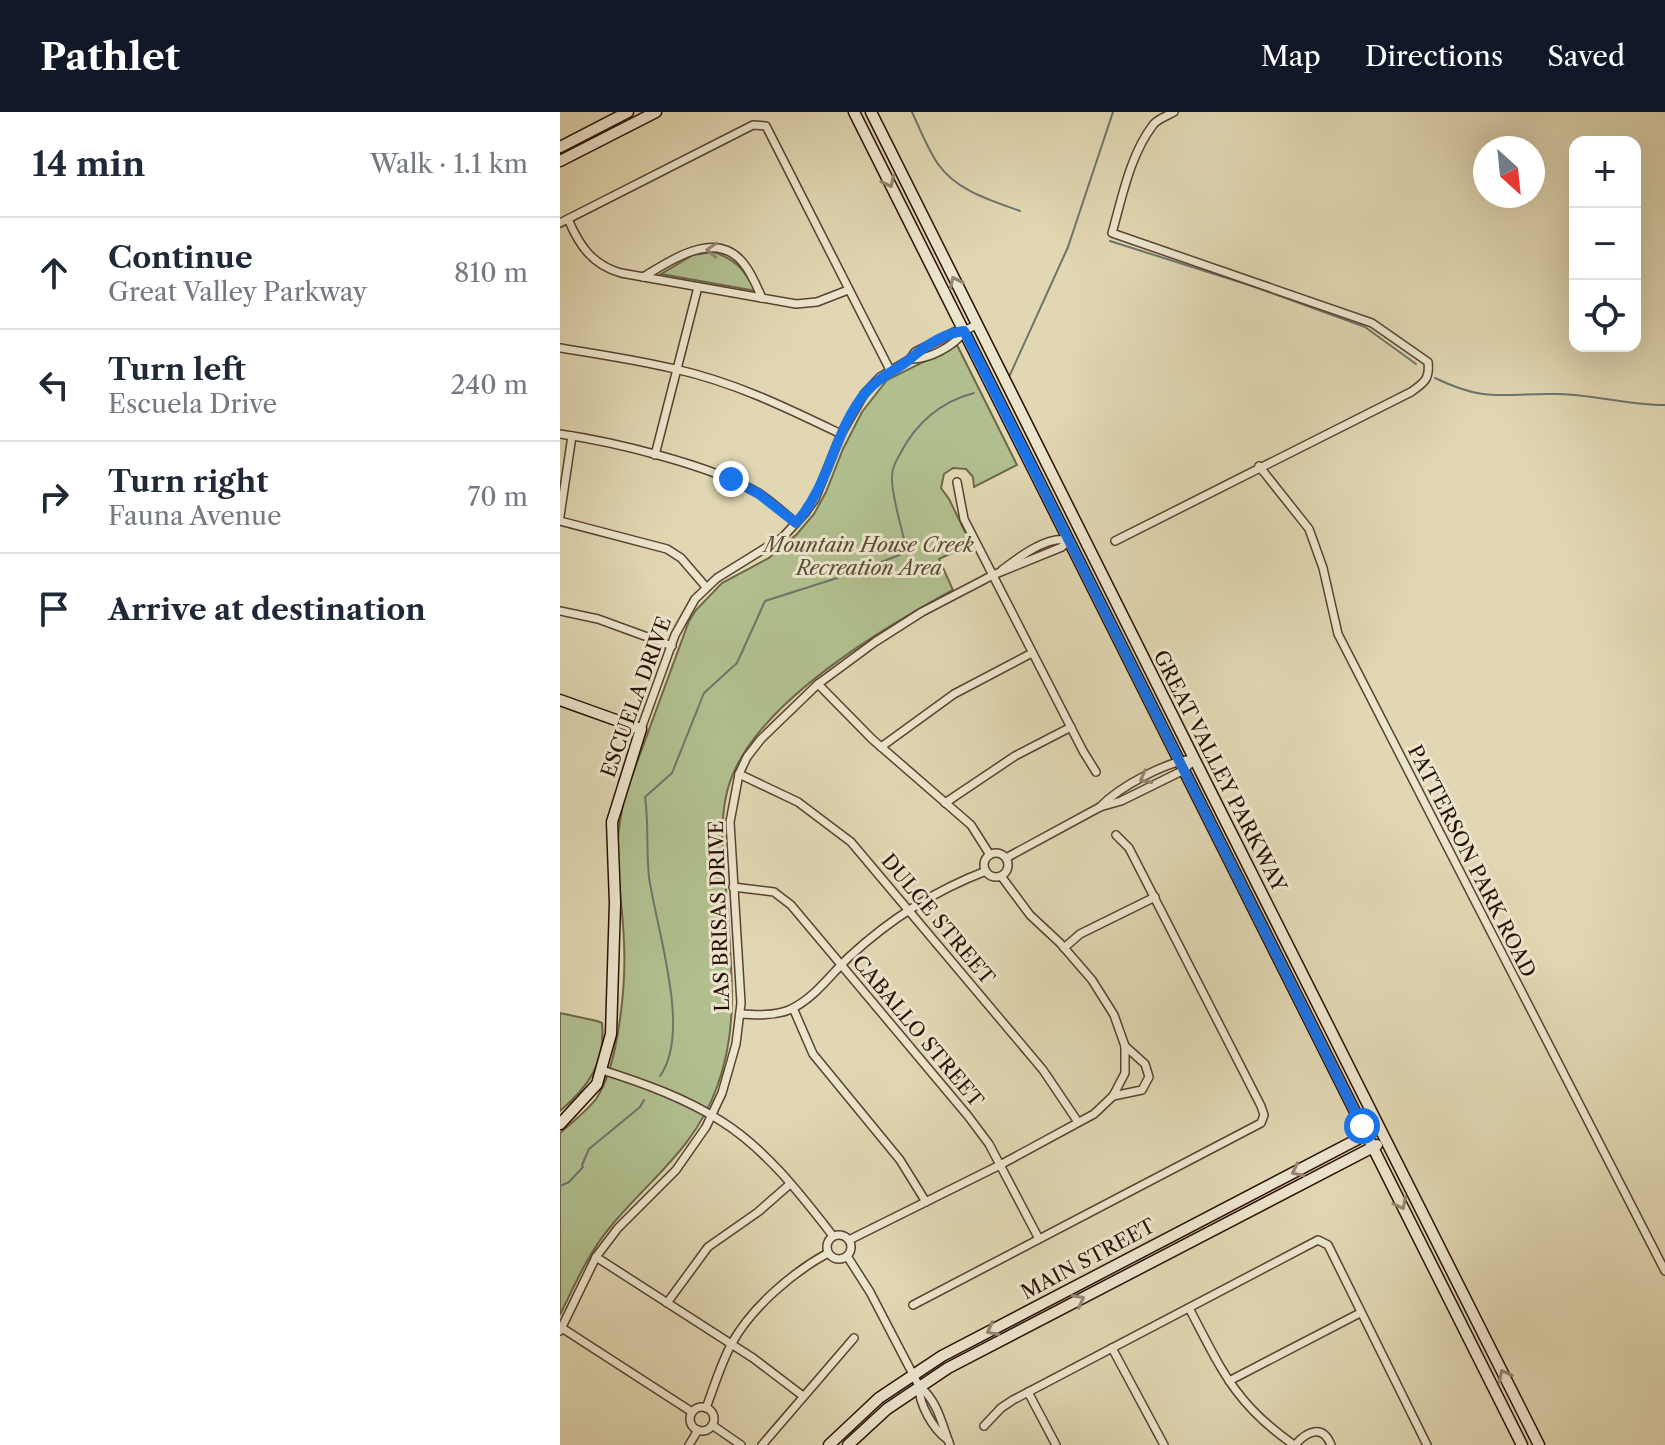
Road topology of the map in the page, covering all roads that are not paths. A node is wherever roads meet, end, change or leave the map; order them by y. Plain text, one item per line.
1 (628, 112) edge
2 (656, 112) edge
3 (854, 112) edge
4 (871, 112) edge
5 (1174, 112) edge
6 (560, 147) edge
7 (560, 161) edge
8 (564, 221) edge
9 (643, 277) junction
10 (698, 287) junction
11 (848, 290) junction
12 (762, 298) junction
13 (976, 325) junction
14 (964, 331) junction
15 (560, 348) edge
16 (678, 369) junction
17 (890, 370) junction
18 (560, 434) edge
19 (841, 434) junction
20 (572, 436) junction
21 (655, 455) junction
22 (1259, 466) junction
23 (957, 482) dead end
24 (560, 518) edge
25 (796, 523) junction
26 (1068, 540) junction
27 (1115, 541) dead end
28 (1086, 549) junction
29 (993, 575) junction
30 (706, 587) junction
31 (560, 611) edge
32 (672, 646) junction
33 (1032, 653) junction
34 (818, 684) junction
35 (560, 700) edge
36 (1071, 727) junction
37 (641, 729) junction
38 (881, 747) junction
39 (1195, 759) junction
40 (1182, 765) junction
41 (1096, 772) dead end
42 (739, 774) junction
43 (945, 803) junction
44 (1116, 835) dead end
45 (990, 855) junction
46 (1006, 858) junction
47 (986, 871) junction
48 (1001, 876) junction
49 (733, 887) junction
50 (1155, 897) junction
51 (910, 910) junction
52 (1064, 948) junction
53 (842, 964) junction
54 (793, 1008) junction
55 (740, 1014) junction
56 (1125, 1046) junction
57 (602, 1070) junction
58 (1113, 1096) junction
59 (712, 1116) junction
60 (1078, 1122) junction
61 (560, 1124) edge
62 (1379, 1128) junction
63 (1366, 1135) junction
64 (1386, 1140) junction
65 (1373, 1147) junction
66 (1000, 1165) junction
67 (790, 1184) junction
68 (926, 1202) junction
69 (833, 1236) junction
70 (1039, 1239) junction
71 (849, 1240) junction
72 (828, 1253) junction
73 (847, 1256) junction
74 (596, 1257) junction
75 (1665, 1271) edge
76 (667, 1303) junction
77 (913, 1305) dead end
78 (1189, 1308) junction
79 (1360, 1313) junction
80 (561, 1329) edge
81 (854, 1338) dead end
82 (731, 1344) junction
83 (1112, 1348) junction
84 (912, 1373) junction
85 (1229, 1381) junction
86 (919, 1386) junction
87 (1028, 1392) junction
88 (803, 1396) junction
89 (706, 1408) junction
90 (692, 1412) junction
91 (712, 1425) junction
92 (984, 1426) dead end
93 (698, 1430) junction
94 (949, 1443) edge
95 (689, 1445) edge
96 (741, 1445) edge
97 (762, 1445) edge
98 (829, 1445) edge
99 (848, 1445) edge
100 (1056, 1445) edge
101 (1164, 1445) edge
102 (1295, 1445) edge
103 (1331, 1445) edge
104 (1427, 1445) edge
105 (1522, 1445) edge
106 (1539, 1445) edge

1 - 6 main road
2 - 7 main road
3 -> 14 main road, GREAT VALLEY PARKWAY
13 -> 4 main road, GREAT VALLEY PARKWAY
5 - 22 street
8 - 9 street
8 - 11 street
9 - 10 street
12 -> 9 street
10 - 12 street
10 - 16 street
11 - 12 street
11 - 17 street
13 - 14 street, ESCUELA DRIVE
13 - 28 main road, GREAT VALLEY PARKWAY
14 - 17 street, ESCUELA DRIVE
14 - 26 main road, GREAT VALLEY PARKWAY
15 - 16 street
16 - 19 street
16 - 21 street
17 - 19 street, ESCUELA DRIVE
18 - 20 street
19 - 25 street, ESCUELA DRIVE
20 - 21 street
20 - 24 street
21 - 25 street
22 - 27 street
22 - 75 street, PATTERSON PARK ROAD
23 - 29 street
24 - 30 street
25 - 30 street, ESCUELA DRIVE
26 - 28 main road
26 - 29 street, LAS BRISAS DRIVE
26 - 40 main road, GREAT VALLEY PARKWAY
28 - 39 main road, GREAT VALLEY PARKWAY
29 - 33 street
29 - 34 street, LAS BRISAS DRIVE
30 - 32 street, ESCUELA DRIVE
31 - 32 street
32 - 37 street, ESCUELA DRIVE
33 - 36 street
33 - 38 street
34 - 38 street
34 - 42 street, LAS BRISAS DRIVE
35 - 37 main road
36 - 41 street
36 - 43 street
37 - 57 main road, ESCUELA DRIVE
38 - 43 street
39 - 40 street
39 - 62 main road, GREAT VALLEY PARKWAY
40 - 46 street
40 - 63 main road, GREAT VALLEY PARKWAY
42 - 49 street, LAS BRISAS DRIVE
42 - 51 street, DULCE STREET
43 - 45 street
44 - 50 street
45 - 46 street
45 - 47 street
46 - 48 street
47 - 48 street
47 - 51 street
48 - 52 street
49 - 53 street, CABALLO STREET
49 - 55 street, LAS BRISAS DRIVE
50 - 52 street
50 - 70 street
51 - 53 street
51 - 60 street, DULCE STREET
52 - 56 street
53 - 54 street
53 - 66 street, CABALLO STREET
54 - 55 street
54 - 68 street
55 - 59 street, LAS BRISAS DRIVE
56 - 58 street
56 - 58 street
57 - 59 street
57 - 61 main road, ESCUELA DRIVE
58 - 60 street
59 - 67 street
59 - 74 street, LAS BRISAS DRIVE
60 - 66 street
62 - 63 main road, MAIN STREET
62 - 64 main road, GREAT VALLEY PARKWAY
63 - 65 main road, GREAT VALLEY PARKWAY
63 -> 84 main road, MAIN STREET
64 - 65 main road, MAIN STREET
106 -> 64 main road, GREAT VALLEY PARKWAY
86 -> 65 main road, MAIN STREET
65 -> 105 main road, GREAT VALLEY PARKWAY
66 - 68 street
66 - 70 street, CABALLO STREET
67 - 69 street
67 - 76 street
68 - 71 street
69 - 71 street
69 - 72 street
70 - 77 street
71 - 73 street
72 - 73 street
72 - 82 street
73 - 84 street
74 - 76 street
74 - 80 street, LAS BRISAS DRIVE
76 - 82 street
78 - 79 street
78 - 83 street
78 - 85 street
79 - 85 street
79 - 104 street
80 - 90 street
81 - 88 street
82 - 88 street
82 - 89 street
83 - 87 street
83 - 101 street
84 - 86 street
84 - 98 main road, MAIN STREET
85 - 102 street
86 - 94 street
86 - 99 main road, MAIN STREET
87 - 92 street
87 - 100 street
88 - 97 street
89 - 90 street
89 - 91 street
90 - 93 street
91 - 93 street
91 - 96 street
93 - 95 street
102 - 103 street

